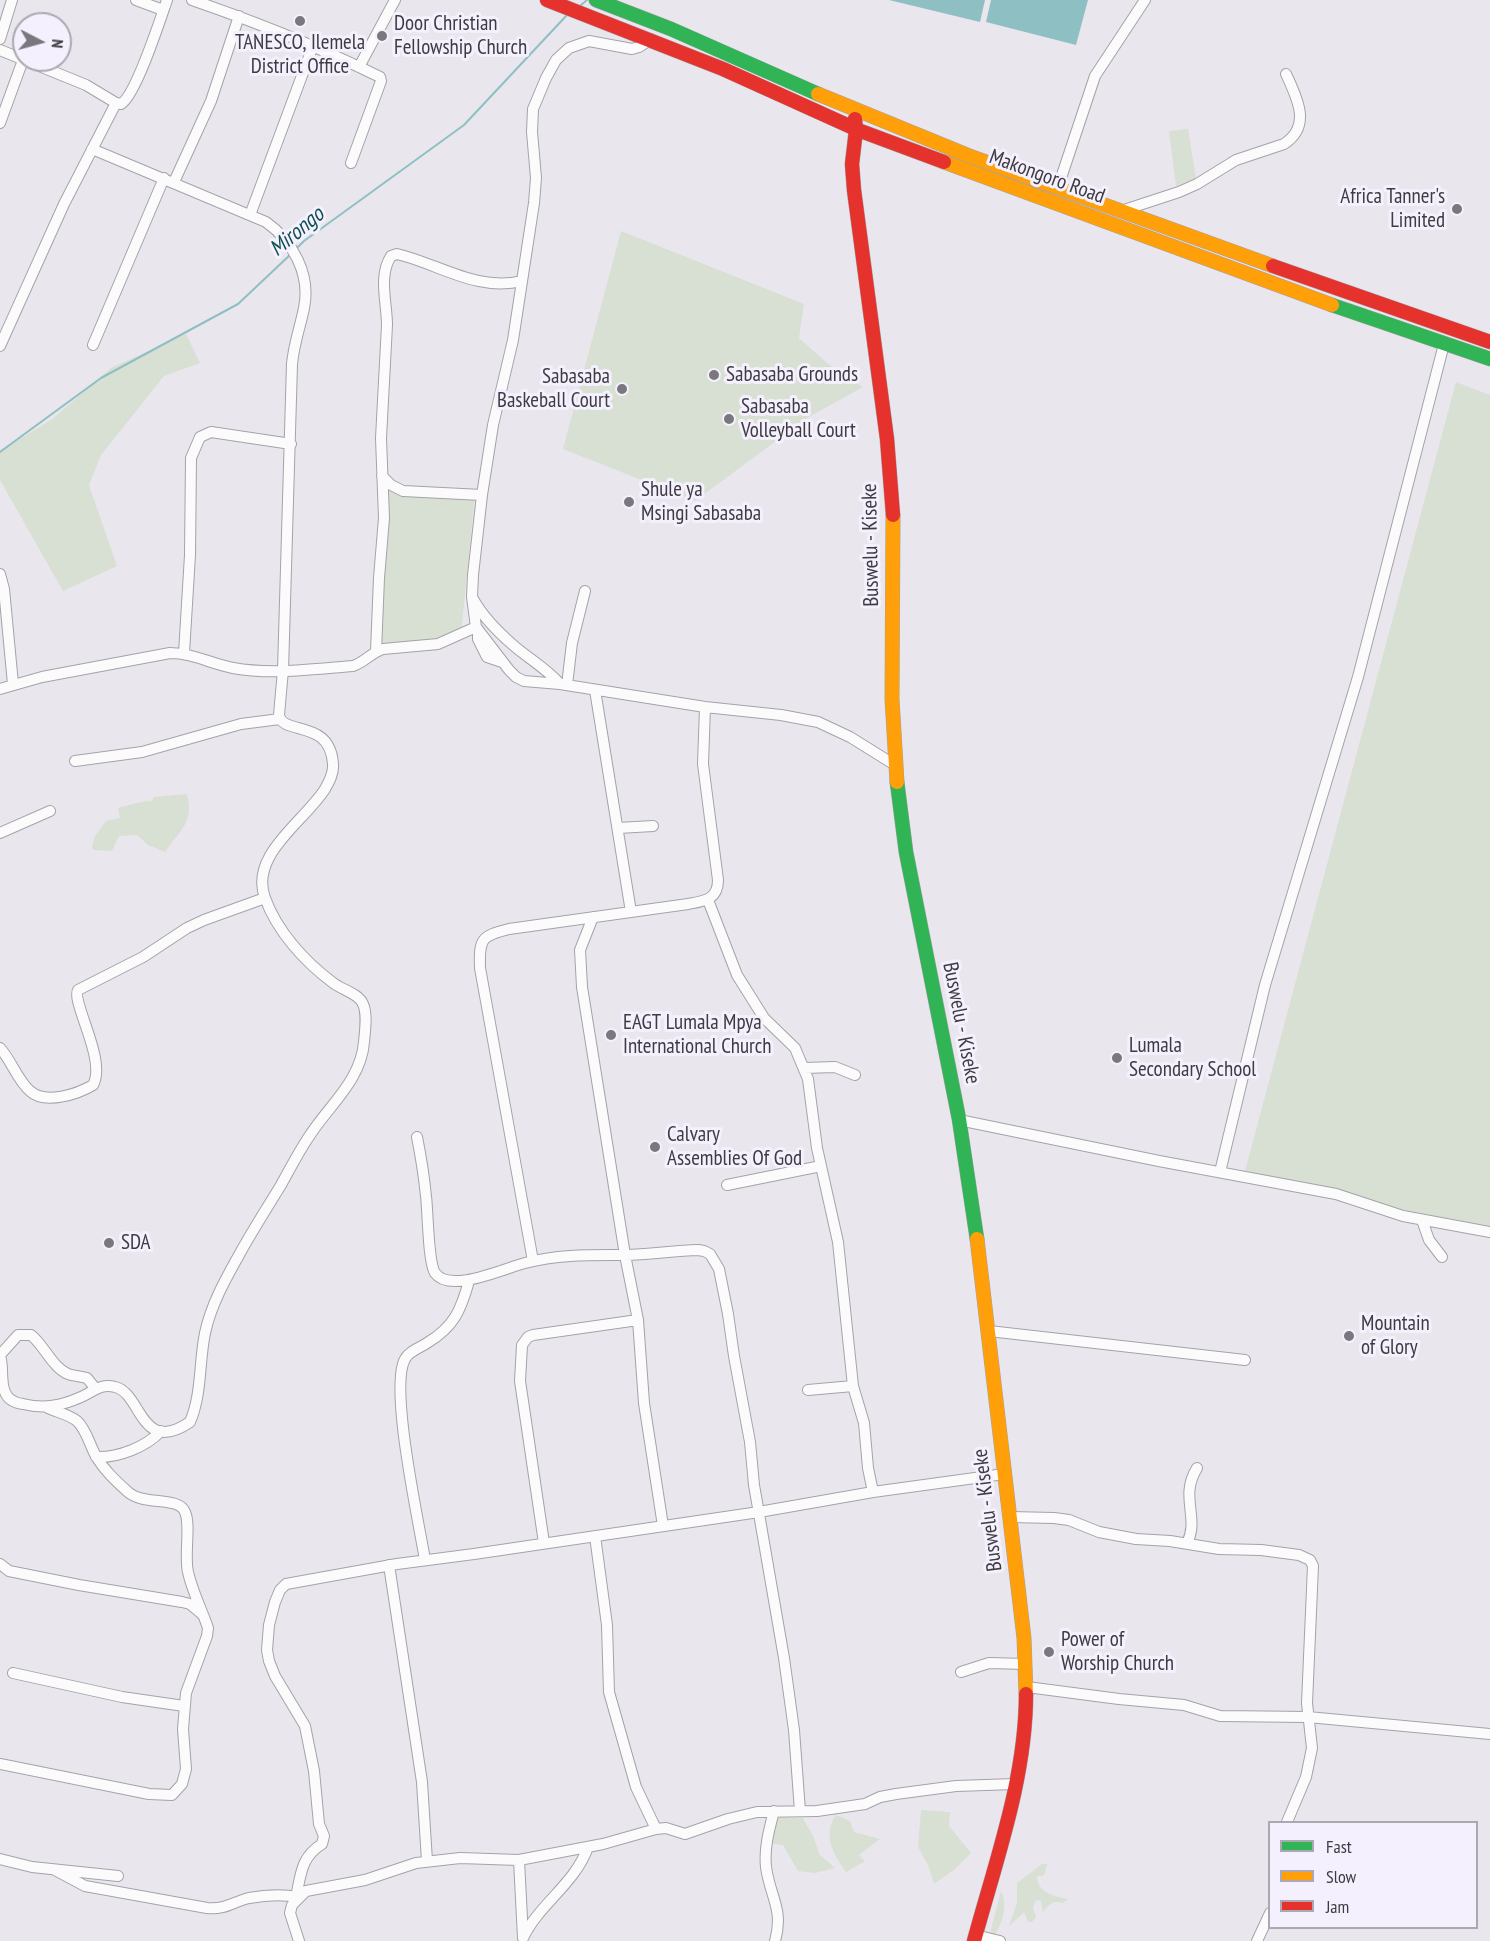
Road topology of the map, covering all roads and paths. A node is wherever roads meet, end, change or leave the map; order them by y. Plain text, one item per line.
1 (12, 0) edge
2 (136, 0) edge
3 (192, 0) edge
4 (395, 0) edge
5 (547, 0) edge
6 (1144, 0) edge
7 (599, 1) edge
8 (165, 5) edge
9 (239, 16) junction
10 (0, 39) edge
11 (651, 39) junction
12 (313, 46) junction
13 (360, 67) junction
14 (19, 72) edge
15 (54, 72) edge
16 (1286, 74) dead end
17 (116, 103) junction
18 (851, 109) junction
19 (0, 123) edge
20 (858, 130) junction
21 (92, 149) junction
22 (351, 163) dead end
23 (169, 180) junction
24 (1058, 187) junction
25 (1121, 211) junction
26 (250, 215) junction
27 (522, 281) junction
28 (1490, 342) edge
29 (1444, 344) junction
30 (93, 345) dead end
31 (0, 346) edge
32 (1490, 359) edge
33 (291, 444) junction
34 (381, 476) junction
35 (482, 495) junction
36 (0, 574) edge
37 (585, 591) dead end
38 (472, 597) junction
39 (477, 629) junction
40 (376, 651) junction
41 (184, 653) junction
42 (283, 670) junction
43 (13, 684) junction
44 (563, 685) junction
45 (0, 689) edge
46 (595, 690) junction
47 (705, 707) junction
48 (280, 719) junction
49 (75, 760) dead end
50 (895, 765) junction
51 (50, 811) dead end
52 (653, 826) dead end
53 (618, 828) junction
54 (0, 833) edge
55 (265, 898) junction
56 (708, 900) junction
57 (631, 912) junction
58 (593, 917) junction
59 (0, 1048) edge
60 (804, 1068) junction
61 (855, 1075) dead end
62 (959, 1120) junction
63 (417, 1137) dead end
64 (821, 1166) junction
65 (1220, 1172) junction
66 (727, 1185) dead end
67 (1422, 1220) junction
68 (1490, 1232) edge
69 (625, 1255) junction
70 (1442, 1257) dead end
71 (532, 1261) junction
72 (469, 1281) junction
73 (638, 1320) junction
74 (989, 1331) junction
75 (0, 1355) edge
76 (1245, 1360) dead end
77 (853, 1386) junction
78 (95, 1388) junction
79 (808, 1390) dead end
80 (48, 1408) junction
81 (161, 1431) junction
82 (96, 1457) junction
83 (1197, 1468) dead end
84 (1004, 1474) junction
85 (873, 1492) junction
86 (759, 1512) junction
87 (1010, 1516) junction
88 (663, 1526) junction
89 (595, 1536) junction
90 (1186, 1543) junction
91 (544, 1544) junction
92 (425, 1560) junction
93 (0, 1564) edge
94 (389, 1565) junction
95 (204, 1616) junction
96 (1026, 1664) junction
97 (961, 1672) dead end
98 (13, 1673) dead end
99 (1027, 1687) junction
100 (184, 1706) junction
101 (1308, 1717) junction
102 (1490, 1734) edge
103 (0, 1764) edge
104 (1015, 1784) junction
105 (774, 1811) junction
106 (800, 1811) junction
107 (1287, 1821) edge
108 (656, 1829) junction
109 (588, 1847) junction
110 (0, 1859) edge
111 (519, 1860) junction
112 (427, 1861) junction
113 (55, 1870) junction
114 (118, 1876) dead end
115 (297, 1897) junction
116 (1268, 1914) edge
117 (974, 1938) edge
118 (523, 1940) edge
119 (299, 1941) edge
120 (775, 1941) edge
121 (1000, 1941) edge
122 (1257, 1941) edge

1 - 10 street
2 - 8 street
3 - 9 street
4 - 13 street
5 - 11 main road, Makongoro Road
6 - 24 street
7 - 18 main road, Makongoro Road
8 - 17 street
9 - 12 street
9 - 23 street
11 - 20 main road, Makongoro Road
11 - 27 street
12 - 13 street
12 - 26 street
13 - 22 street
14 - 19 street
15 - 17 street
16 - 25 street
17 - 21 street
18 - 20 main road, Buswelu - Kiseke
18 - 24 main road, Makongoro Road
20 - 29 main road, Makongoro Road
20 - 50 main road, Buswelu - Kiseke
21 - 23 street
21 - 31 street
23 - 26 street
23 - 30 street
24 - 25 main road, Makongoro Road
25 - 28 main road, Makongoro Road
26 - 33 street
27 - 34 street
27 - 35 street
29 - 32 main road, Makongoro Road
29 - 65 street
33 - 41 street
33 - 42 street
34 - 35 street
34 - 40 street
35 - 38 street
36 - 43 street
37 - 44 street
38 - 39 street
38 - 44 street
39 - 40 street
39 - 44 street
40 - 42 street
41 - 42 street
41 - 43 street
42 - 48 street
43 - 45 street
44 - 46 street
46 - 47 street
46 - 53 street
47 - 50 street
47 - 56 street
48 - 49 street
48 - 55 street
50 - 62 main road, Buswelu - Kiseke
51 - 54 street
52 - 53 street
53 - 57 street
55 - 59 street
55 - 81 street
56 - 57 street
56 - 60 street
57 - 58 street
58 - 69 street
58 - 71 street
60 - 61 street
60 - 64 street
62 - 65 street
62 - 74 main road, Buswelu - Kiseke
63 - 72 street
64 - 66 street
64 - 77 street
65 - 67 street
67 - 68 street
67 - 70 street
69 - 71 street
69 - 73 street
69 - 86 street
71 - 72 street
72 - 92 street
73 - 88 street
73 - 91 street
74 - 76 street
74 - 84 main road, Buswelu - Kiseke
75 - 78 street
75 - 80 street
77 - 79 street
77 - 85 street
78 - 80 street
78 - 81 street
80 - 82 street
81 - 82 street
82 - 95 street
83 - 90 street
84 - 85 street
84 - 87 main road, Buswelu - Kiseke
85 - 86 street
86 - 88 street
86 - 106 street
87 - 90 street
87 - 96 main road, Buswelu - Kiseke
88 - 89 street
89 - 91 street
89 - 108 street
90 - 101 street
91 - 92 street
92 - 94 street
93 - 95 street
94 - 112 street
94 - 115 street
95 - 100 street
96 - 97 street
96 - 99 main road, Buswelu - Kiseke
98 - 100 street
99 - 101 street
99 - 104 main road, Buswelu - Kiseke
100 - 103 street
101 - 102 street
101 - 107 street
104 - 106 street
104 - 117 main road, Buswelu - Kiseke
105 - 106 street
105 - 108 street
105 - 120 street
108 - 109 street
109 - 111 street
109 - 118 street
110 - 113 street
111 - 112 street
111 - 118 street
112 - 115 street
113 - 114 street
113 - 115 street
115 - 119 street
116 - 122 street
117 - 121 street

